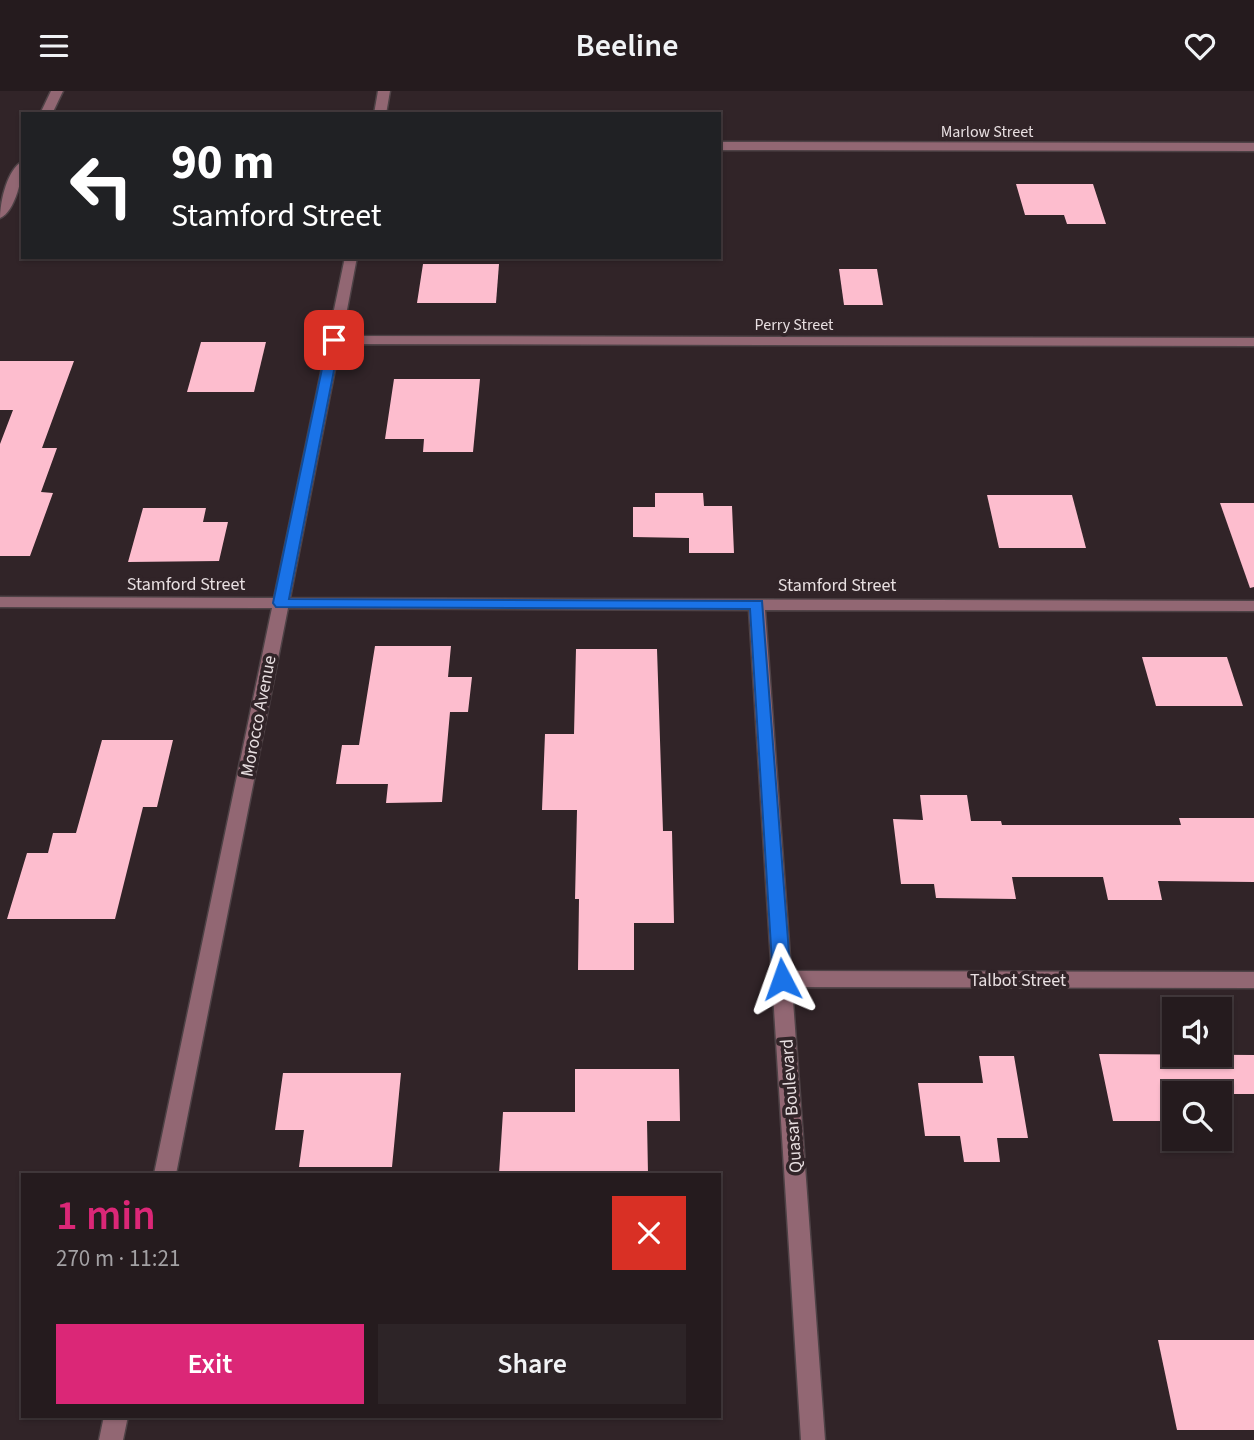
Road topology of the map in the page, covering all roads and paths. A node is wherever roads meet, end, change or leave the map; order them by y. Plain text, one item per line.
1 (57, 91) edge
2 (384, 91) edge
3 (47, 112) edge
4 (380, 112) edge
5 (721, 146) edge
6 (1254, 148) edge
7 (21, 169) edge
8 (0, 214) edge
9 (351, 259) edge
10 (334, 340) junction
11 (1254, 342) edge
12 (0, 602) edge
13 (281, 603) junction
14 (757, 604) junction
15 (1254, 606) edge
16 (782, 979) junction
17 (1254, 981) edge
18 (165, 1173) edge
19 (116, 1418) edge
20 (111, 1440) edge
21 (813, 1440) edge

1 - 3 street
2 - 4 street
5 - 6 street, Marlow Street
7 - 8 street
9 - 10 street, Morocco Avenue
10 - 11 street, Perry Street
10 - 13 street, Morocco Avenue
12 - 13 street, Stamford Street
13 - 14 street, Stamford Street
13 - 18 street, Morocco Avenue
14 - 15 street, Stamford Street
14 - 16 street, Quasar Boulevard
16 - 17 street, Talbot Street
16 - 21 street, Quasar Boulevard
19 - 20 street

